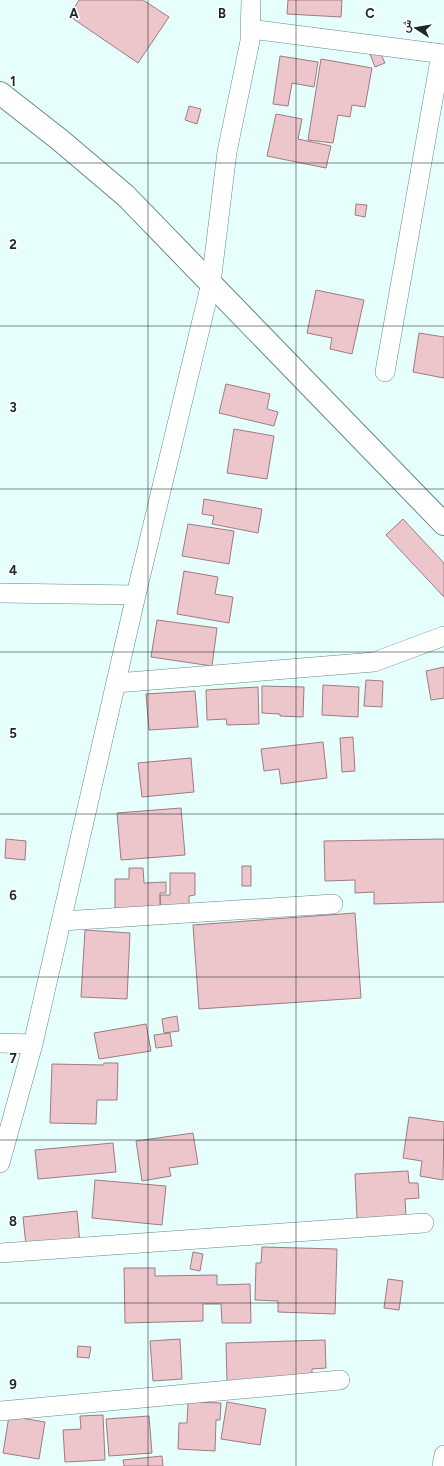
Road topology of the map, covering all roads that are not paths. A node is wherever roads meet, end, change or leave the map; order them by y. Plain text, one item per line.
1 (251, 0) edge
2 (250, 29) junction
3 (443, 54) edge
4 (0, 93) edge
5 (211, 284) junction
6 (385, 372) dead end
7 (444, 524) edge
8 (0, 593) edge
9 (136, 595) junction
10 (444, 636) edge
11 (116, 683) junction
12 (333, 904) dead end
13 (62, 921) junction
14 (0, 1043) edge
15 (33, 1044) junction
16 (0, 1164) edge
17 (424, 1223) dead end
18 (0, 1253) edge
19 (340, 1380) dead end
20 (0, 1411) edge
21 (444, 1454) edge
22 (442, 1466) edge

1 - 2 street
2 - 3 street
2 - 5 street
3 - 6 street
4 - 5 street
5 - 7 street
5 - 9 street
8 - 9 street
9 - 11 street
10 - 11 street
11 - 13 street
12 - 13 street
13 - 15 street
14 - 15 street
15 - 16 street
17 - 18 street
19 - 20 street
21 - 22 street

